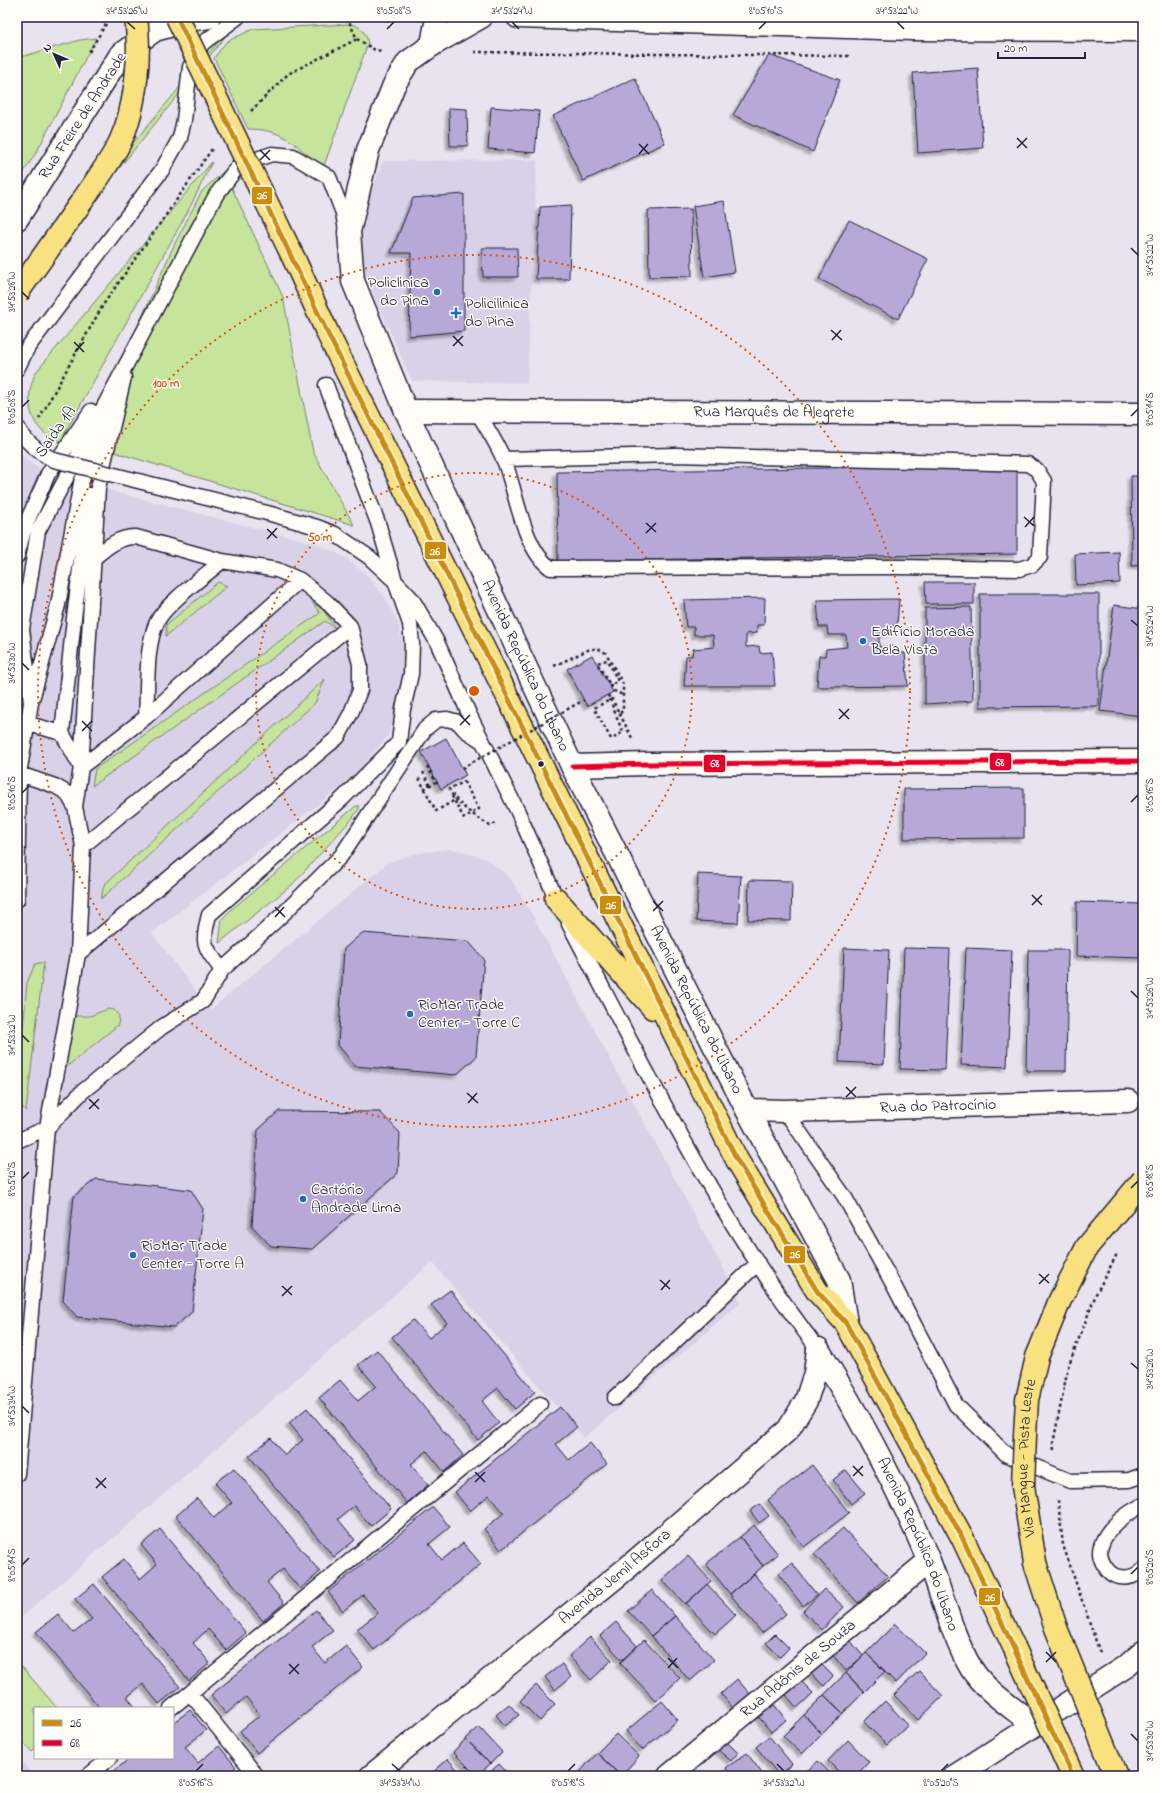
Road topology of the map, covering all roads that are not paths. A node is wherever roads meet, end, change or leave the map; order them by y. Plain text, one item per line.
1 (136, 17) edge
2 (177, 17) edge
3 (209, 17) edge
4 (238, 17) edge
5 (437, 17) edge
6 (481, 17) edge
7 (518, 17) edge
8 (913, 23) edge
9 (1143, 30) edge
10 (423, 51) junction
11 (17, 219) edge
12 (353, 281) junction
13 (17, 293) edge
14 (129, 357) junction
15 (17, 369) edge
16 (326, 385) dead end
17 (406, 411) junction
18 (477, 411) junction
19 (1143, 414) edge
20 (17, 426) edge
21 (503, 459) junction
22 (17, 556) edge
23 (94, 558) junction
24 (222, 561) junction
25 (300, 580) junction
26 (395, 581) junction
27 (350, 626) junction
28 (17, 658) edge
29 (31, 703) junction
30 (146, 717) junction
31 (22, 722) edge
32 (62, 733) junction
33 (483, 741) junction
34 (1143, 761) edge
35 (572, 766) junction
36 (81, 768) junction
37 (18, 773) edge
38 (76, 807) junction
39 (83, 846) junction
40 (556, 899) junction
41 (17, 900) edge
42 (78, 954) junction
43 (222, 970) junction
44 (672, 1029) junction
45 (1128, 1101) dead end
46 (747, 1110) junction
47 (785, 1112) junction
48 (47, 1128) junction
49 (17, 1141) edge
50 (1143, 1180) edge
51 (758, 1263) junction
52 (846, 1323) junction
53 (818, 1349) junction
54 (615, 1398) dead end
55 (540, 1404) dead end
56 (17, 1474) edge
57 (1143, 1475) edge
58 (1143, 1505) edge
59 (929, 1561) junction
60 (1143, 1570) edge
61 (1136, 1658) edge
62 (190, 1693) junction
63 (172, 1707) edge
64 (1034, 1725) junction
65 (109, 1759) edge
66 (88, 1776) edge
67 (258, 1776) edge
68 (371, 1776) edge
69 (669, 1776) edge
70 (954, 1776) edge
71 (1073, 1776) edge
72 (1116, 1776) edge

1 - 13 main road, bridge
2 - 44 main road, Avenida República do Líbano, bridge
3 - 11 street, Rua Freire de Andrade
4 - 15 lane
5 - 10 street
6 - 10 street
7 - 8 street
8 - 9 street
10 - 12 street, Avenida República do Líbano
12 - 14 lane
12 - 17 street, Avenida República do Líbano
14 - 22 lane, Saída 1A
14 - 23 lane
14 - 29 lane
14 - 29 lane
14 - 32 lane
16 - 26 lane
17 - 18 street, Rua Marquês de Alegrete
17 - 35 street, Avenida República do Líbano
18 - 19 street, Rua Marquês de Alegrete
18 - 21 lane
20 - 26 lane, bridge
21 - 21 lane
23 - 24 lane
23 - 36 lane
24 - 25 lane
24 - 30 lane
25 - 27 lane
25 - 30 lane
26 - 33 lane
26 - 43 lane
27 - 39 lane
27 - 42 lane
28 - 29 lane
29 - 31 lane
30 - 36 lane
31 - 32 lane
31 - 37 lane
32 - 36 lane
33 - 40 lane
33 - 43 lane
34 - 35 street
35 - 46 street, Avenida República do Líbano
36 - 38 lane
37 - 38 lane
37 - 41 lane
38 - 39 lane
39 - 42 lane
40 - 44 main road
40 - 51 lane
42 - 48 lane
43 - 48 lane
44 - 52 main road, Avenida República do Líbano
45 - 47 street, Rua do Patrocínio
46 - 47 street, Rua do Patrocínio
46 - 52 street, Avenida República do Líbano
47 - 57 lane
48 - 49 lane
48 - 56 lane
50 - 72 main road, Via Mangue - Pista Leste, bridge
51 - 53 lane
51 - 54 lane
52 - 71 main road, Avenida República do Líbano, bridge
53 - 59 street, Avenida República do Líbano
53 - 68 street, Avenida Jemil Asfora
55 - 62 lane
58 - 60 lane
59 - 64 street, Avenida República do Líbano
59 - 69 street, Rua Adônis de Souza
61 - 64 street
62 - 63 lane
62 - 67 lane
64 - 70 street
65 - 66 lane

